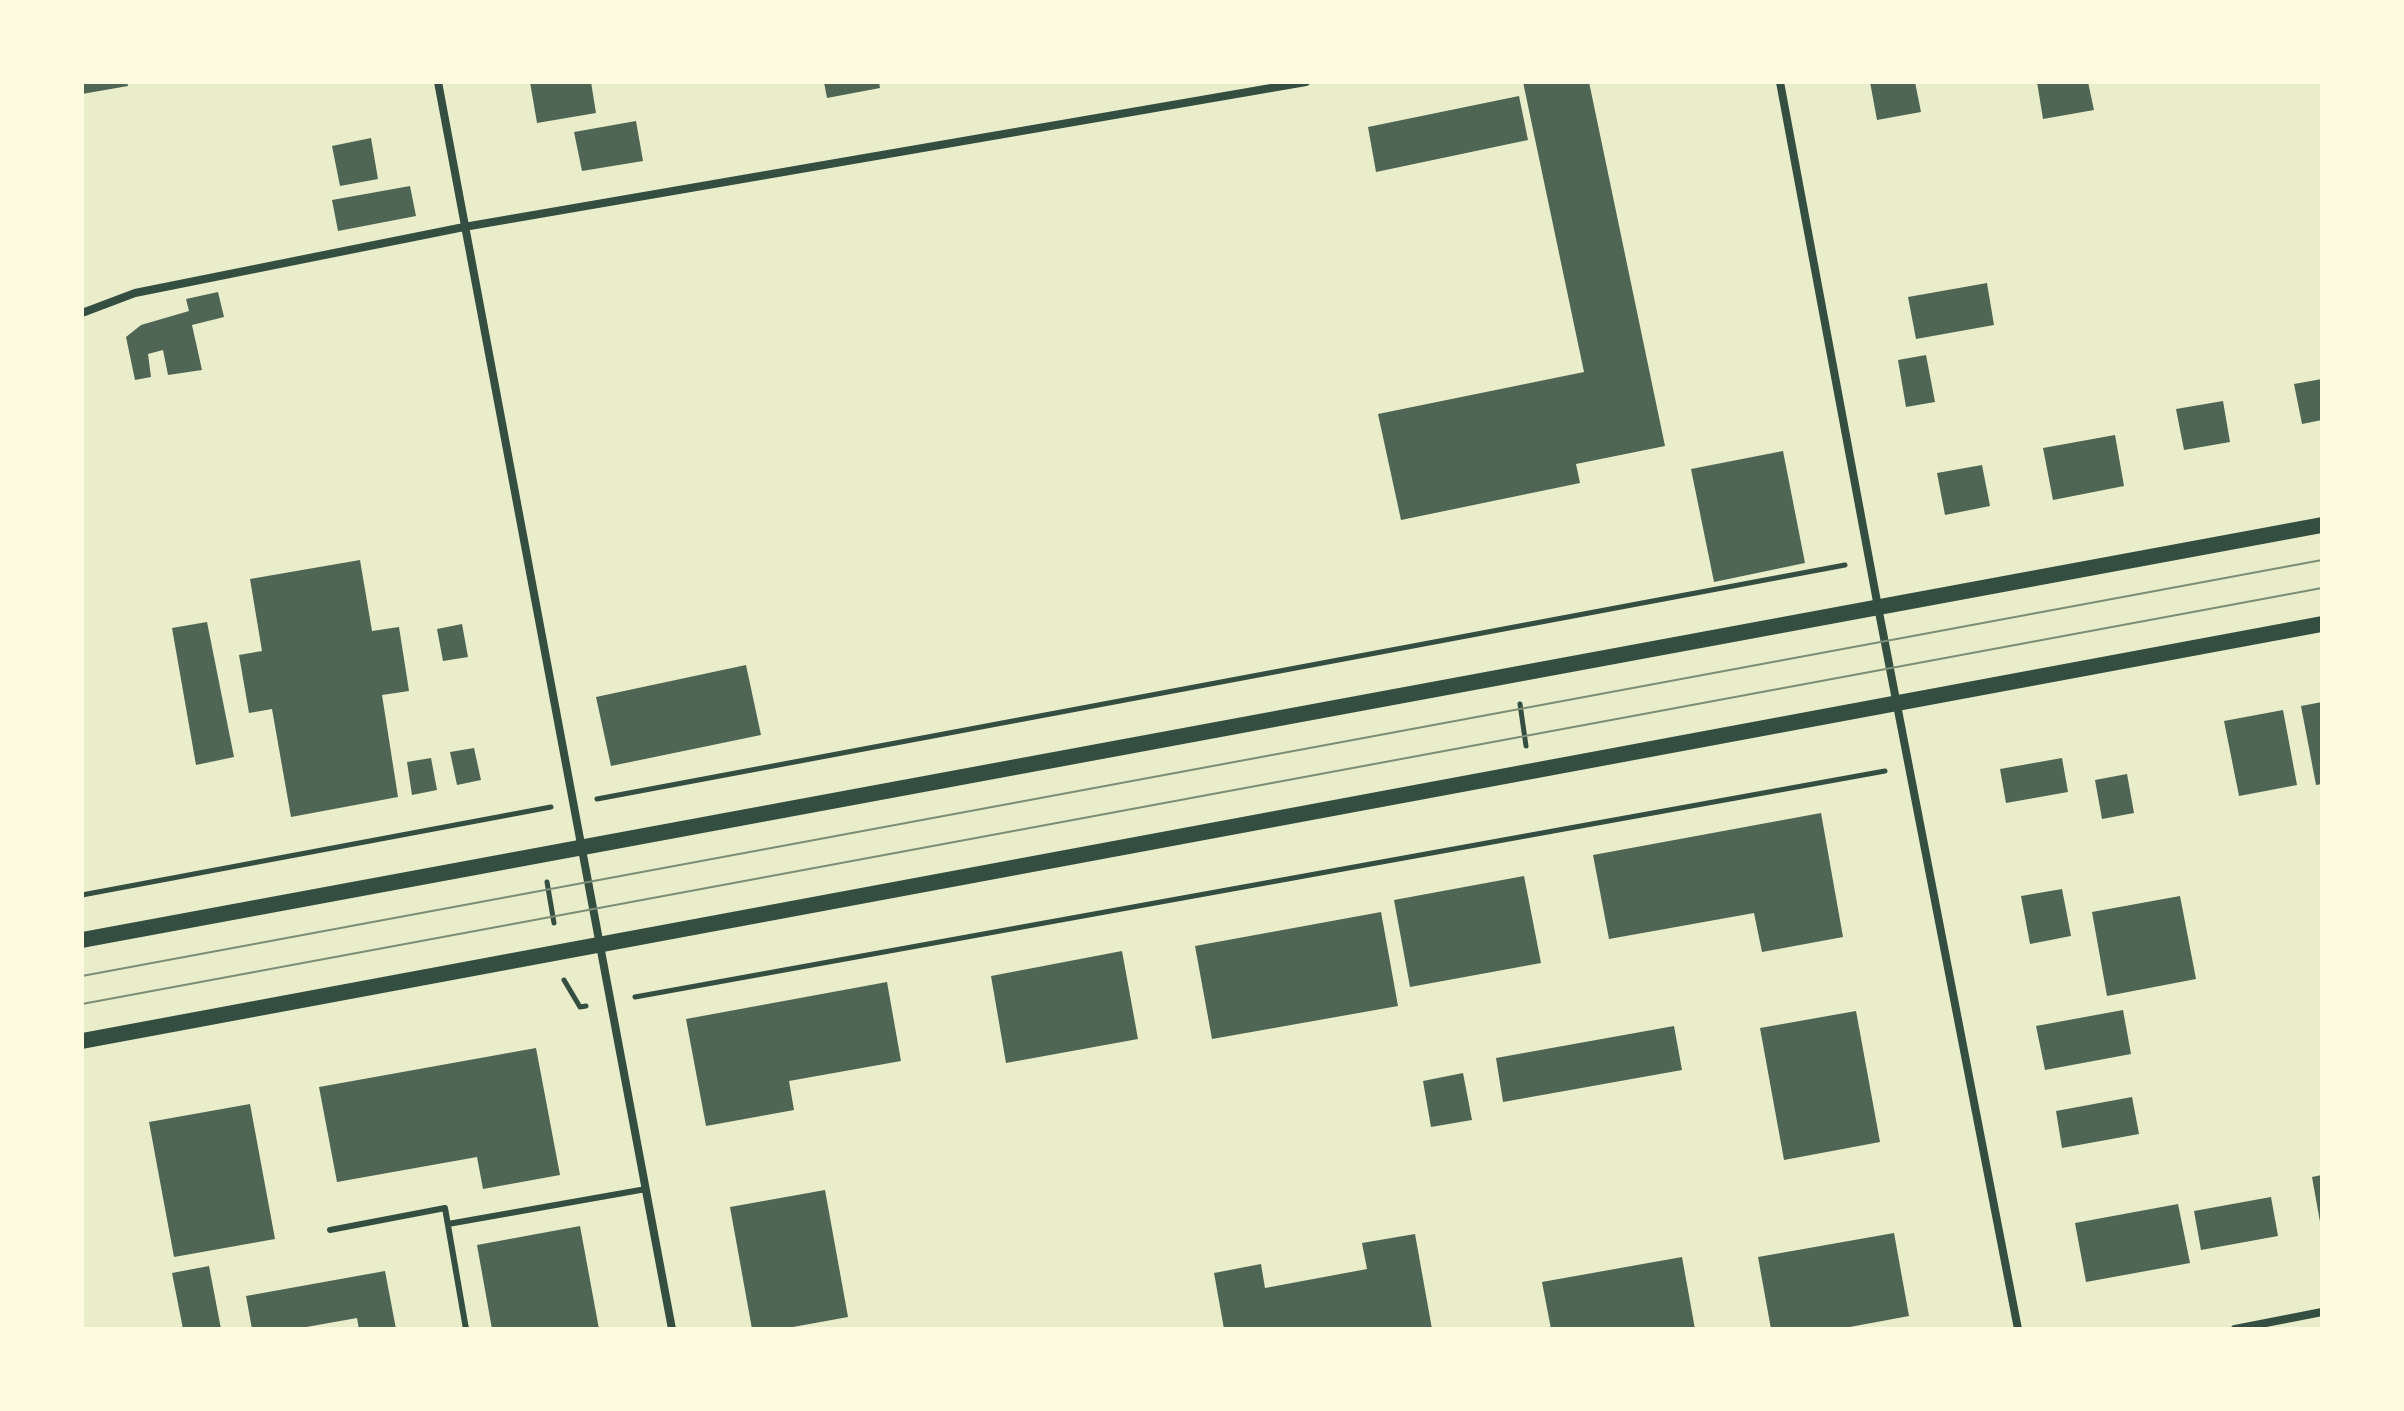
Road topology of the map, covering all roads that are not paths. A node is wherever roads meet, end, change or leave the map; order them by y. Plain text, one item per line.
1 (438, 82) edge
2 (1306, 82) edge
3 (1780, 82) edge
4 (464, 227) junction
5 (82, 313) edge
6 (2322, 525) edge
7 (1878, 607) junction
8 (2322, 624) edge
9 (1897, 703) junction
10 (581, 847) junction
11 (82, 940) edge
12 (599, 946) junction
13 (82, 1041) edge
14 (646, 1189) junction
15 (448, 1224) junction
16 (330, 1230) dead end
17 (2322, 1312) edge
18 (466, 1329) edge
19 (672, 1329) edge
20 (2018, 1329) edge
21 (2235, 1329) edge

1 - 4 street
2 - 4 street
3 - 7 street
4 - 5 street
4 - 10 street
6 - 7 main road
7 - 9 street
7 - 10 main road
8 - 9 main road
9 - 12 main road
9 - 20 street
10 - 11 main road
10 - 12 street
12 - 13 main road
12 - 14 street
14 - 15 lane
14 - 19 street
15 - 16 lane
15 - 18 lane
17 - 21 street

